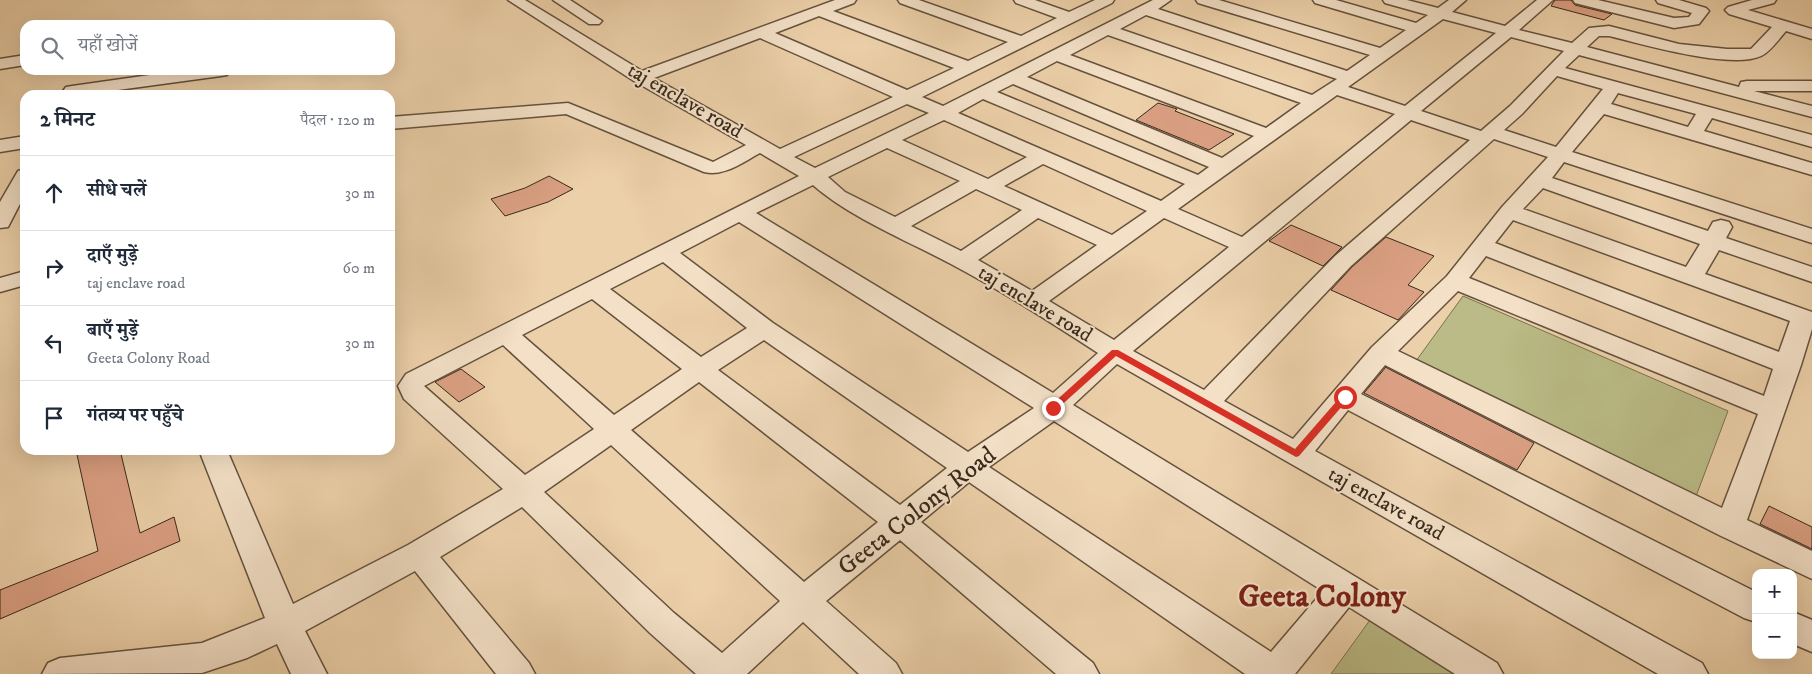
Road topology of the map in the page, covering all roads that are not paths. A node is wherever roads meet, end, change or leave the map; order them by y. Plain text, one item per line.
1 (515, 0) edge
2 (560, 0) edge
3 (848, 0) edge
4 (905, 0) edge
5 (1021, 0) edge
6 (1107, 0) edge
7 (1164, 0) edge
8 (1204, 0) edge
9 (1246, 0) edge
10 (1320, 0) edge
11 (1390, 0) edge
12 (1459, 0) edge
13 (1546, 0) edge
14 (1580, 0) edge
15 (1663, 0) edge
16 (1757, 1) edge
17 (1144, 10) junction
18 (819, 11) junction
19 (1439, 12) junction
20 (1068, 17) junction
21 (594, 21) dead end
22 (1783, 25) junction
23 (1417, 28) junction
24 (1106, 29) junction
25 (1506, 31) junction
26 (760, 32) junction
27 (1811, 32) edge
28 (1020, 41) junction
29 (1389, 49) junction
30 (1574, 49) junction
31 (1055, 55) junction
32 (20, 61) edge
33 (0, 64) edge
34 (968, 67) junction
35 (1553, 70) junction
36 (81, 75) edge
37 (186, 75) edge
38 (640, 77) junction
39 (1012, 77) junction
40 (1349, 77) junction
41 (1705, 83) junction
42 (1812, 86) edge
43 (1614, 87) junction
44 (1334, 88) junction
45 (73, 90) edge
46 (89, 90) edge
47 (981, 92) junction
48 (1745, 94) junction
49 (907, 97) junction
50 (1314, 102) junction
51 (1600, 107) junction
52 (1810, 109) edge
53 (1707, 111) junction
54 (943, 113) junction
55 (1407, 113) junction
56 (1725, 116) junction
57 (395, 123) edge
58 (1268, 134) junction
59 (1694, 134) junction
60 (1487, 135) junction
61 (886, 140) junction
62 (1812, 141) edge
63 (20, 143) edge
64 (0, 146) edge
65 (771, 150) junction
66 (1560, 154) junction
67 (1042, 157) junction
68 (1224, 166) junction
69 (1812, 169) edge
70 (814, 176) junction
71 (1539, 180) junction
72 (1199, 183) junction
73 (982, 184) junction
74 (20, 185) edge
75 (1037, 209) junction
76 (1162, 210) junction
77 (1731, 210) junction
78 (1510, 211) junction
79 (740, 213) junction
80 (0, 222) edge
81 (896, 226) junction
82 (1812, 236) edge
83 (1714, 242) junction
84 (1113, 244) junction
85 (1245, 246) junction
86 (1482, 246) junction
87 (666, 252) junction
88 (962, 261) junction
89 (1812, 275) edge
90 (1692, 277) junction
91 (20, 279) edge
92 (1455, 281) junction
93 (0, 285) edge
94 (593, 288) junction
95 (1033, 301) junction
96 (1807, 320) edge
97 (764, 329) junction
98 (506, 334) junction
99 (1115, 352) junction
100 (1381, 353) junction
101 (1788, 365) junction
102 (700, 369) junction
103 (1345, 397) junction
104 (1206, 404) junction
105 (1053, 408) junction
106 (1773, 410) junction
107 (611, 429) junction
108 (1296, 454) junction
109 (215, 455) edge
110 (968, 467) junction
111 (524, 491) junction
112 (900, 523) junction
113 (1730, 526) junction
114 (419, 554) junction
115 (1812, 566) edge
116 (1345, 588) junction
117 (802, 602) junction
118 (1752, 606) edge
119 (285, 625) junction
120 (1797, 629) edge
121 (1812, 636) edge
122 (199, 666) edge
123 (60, 674) edge
124 (309, 674) edge
125 (517, 674) edge
126 (722, 674) edge
127 (884, 674) edge
128 (1081, 674) edge
129 (1274, 674) edge
130 (1485, 674) edge
131 (1690, 674) edge

1 - 38 street, taj enclave road
2 - 21 street
3 - 18 street
4 - 28 street
5 - 20 street
6 - 20 street
7 - 17 street
8 - 29 street
9 - 29 street
10 - 23 street
11 - 19 street
12 - 19 street
13 - 25 street, Geeta Colony Road
14 - 15 street
16 - 22 street
17 - 24 street
17 - 40 street
18 - 26 street
18 - 34 street
19 - 23 street
19 - 25 street
20 - 28 street
22 - 27 street
22 - 30 street
23 - 29 street
24 - 31 street
24 - 50 street
25 - 30 street
25 - 55 street, Geeta Colony Road
26 - 38 street
26 - 49 street
28 - 34 street
29 - 40 street
30 - 35 street
30 - 41 street
31 - 39 street
31 - 58 street
32 - 33 street
34 - 49 street
35 - 43 street
35 - 60 street
36 - 45 street
37 - 46 street
38 - 65 street, taj enclave road
39 - 47 street
39 - 68 street
40 - 44 street
41 - 42 street
41 - 48 street
43 - 51 street
43 - 53 street
44 - 50 street
44 - 55 street
47 - 54 street
47 - 72 street
48 - 52 street
48 - 56 street
49 - 54 street
49 - 65 street
50 - 58 street
51 - 59 street
51 - 66 street
53 - 56 street
53 - 59 street
54 - 61 street
54 - 67 street
55 - 60 street
55 - 85 street, Geeta Colony Road
56 - 62 street
57 - 65 street
58 - 68 street
59 - 69 street
60 - 66 street
60 - 104 street
61 - 70 street
61 - 73 street
63 - 64 street
65 - 70 street, taj enclave road
66 - 71 street
66 - 77 street
67 - 73 street
67 - 76 street
68 - 72 street
70 - 79 street
70 - 81 street, taj enclave road
71 - 78 street
71 - 83 street
72 - 76 street
73 - 75 street
73 - 81 street
74 - 80 street
75 - 84 street
75 - 88 street
76 - 84 street
76 - 85 street
77 - 82 street
77 - 83 street
78 - 86 street
78 - 90 street
79 - 87 street
79 - 105 street
81 - 88 street, taj enclave road
83 - 89 street
83 - 90 street
84 - 95 street
85 - 99 street, Geeta Colony Road
86 - 92 street
86 - 101 street
87 - 94 street
87 - 97 street
88 - 95 street, taj enclave road
90 - 96 street
91 - 93 street
92 - 100 street
92 - 106 street
94 - 98 street
94 - 102 street
95 - 99 street, taj enclave road
96 - 101 street
97 - 102 street
97 - 110 street
98 - 107 street
98 - 111 street
99 - 104 street, taj enclave road
99 - 105 street, Geeta Colony Road
100 - 103 street
100 - 113 street
101 - 106 street
102 - 107 street
102 - 112 street
103 - 108 street
103 - 118 street
104 - 108 street, taj enclave road
105 - 110 street, Geeta Colony Road
105 - 116 street
106 - 113 street
107 - 111 street
107 - 117 street
108 - 131 street, taj enclave road
109 - 119 street
110 - 112 street, Geeta Colony Road
110 - 129 street
111 - 114 street
111 - 126 street
112 - 117 street, Geeta Colony Road
112 - 128 street
113 - 115 street
114 - 119 street
114 - 125 street
116 - 129 street
116 - 130 street
117 - 126 street, Geeta Colony Road
117 - 127 street
119 - 122 street
119 - 124 street
120 - 121 street
122 - 123 street

